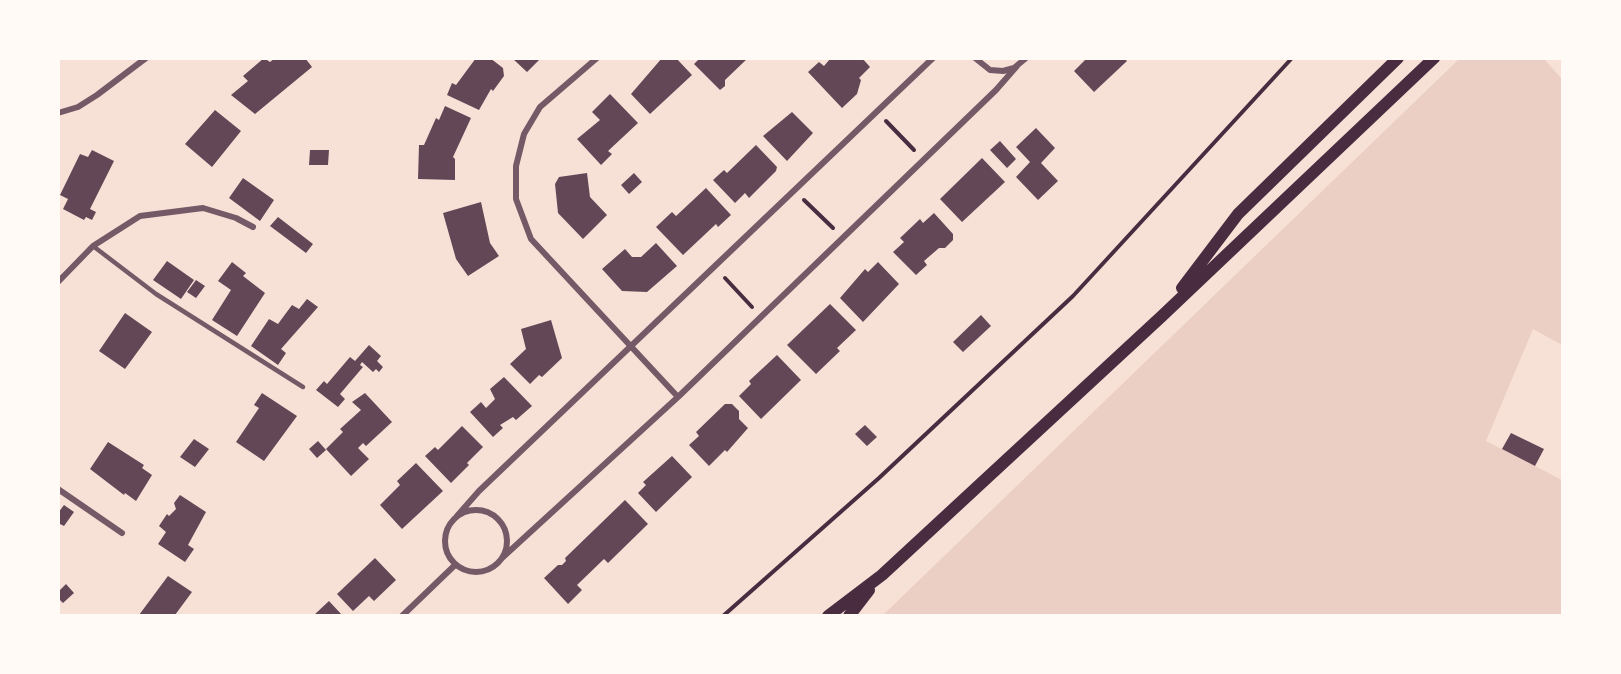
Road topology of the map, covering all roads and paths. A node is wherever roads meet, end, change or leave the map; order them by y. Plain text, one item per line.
1 (146, 58) edge
2 (597, 58) edge
3 (933, 58) edge
4 (975, 58) edge
5 (1026, 58) edge
6 (1292, 58) edge
7 (1398, 58) edge
8 (1434, 58) edge
9 (1017, 66) junction
10 (878, 112) junction
11 (58, 113) edge
12 (923, 160) junction
13 (795, 191) junction
14 (253, 227) dead end
15 (843, 238) junction
16 (93, 246) junction
17 (714, 267) junction
18 (58, 282) edge
19 (1162, 316) junction
20 (761, 317) junction
21 (632, 347) junction
22 (303, 387) dead end
23 (678, 397) junction
24 (58, 489) edge
25 (458, 516) junction
26 (122, 532) dead end
27 (502, 558) junction
28 (455, 565) junction
29 (882, 575) junction
30 (402, 615) edge
31 (723, 615) edge
32 (828, 615) edge
33 (849, 615) edge

1 - 11 street
2 - 21 street
3 - 10 street
4 - 9 street
5 - 9 street
6 - 31 path
7 - 19 main road
8 - 19 main road
9 - 12 street
10 - 12 path
10 - 13 street
12 - 15 street
13 - 15 path
13 - 17 street
14 - 16 street
15 - 20 street
16 - 18 street
16 - 22 lane
17 - 20 path
17 - 21 street
19 - 29 main road
20 - 23 street
21 - 23 street
21 - 25 street
23 - 27 street
24 - 26 street
25 - 27 street
25 - 28 street
27 - 28 street
28 - 30 street
29 - 32 main road
29 - 33 main road

